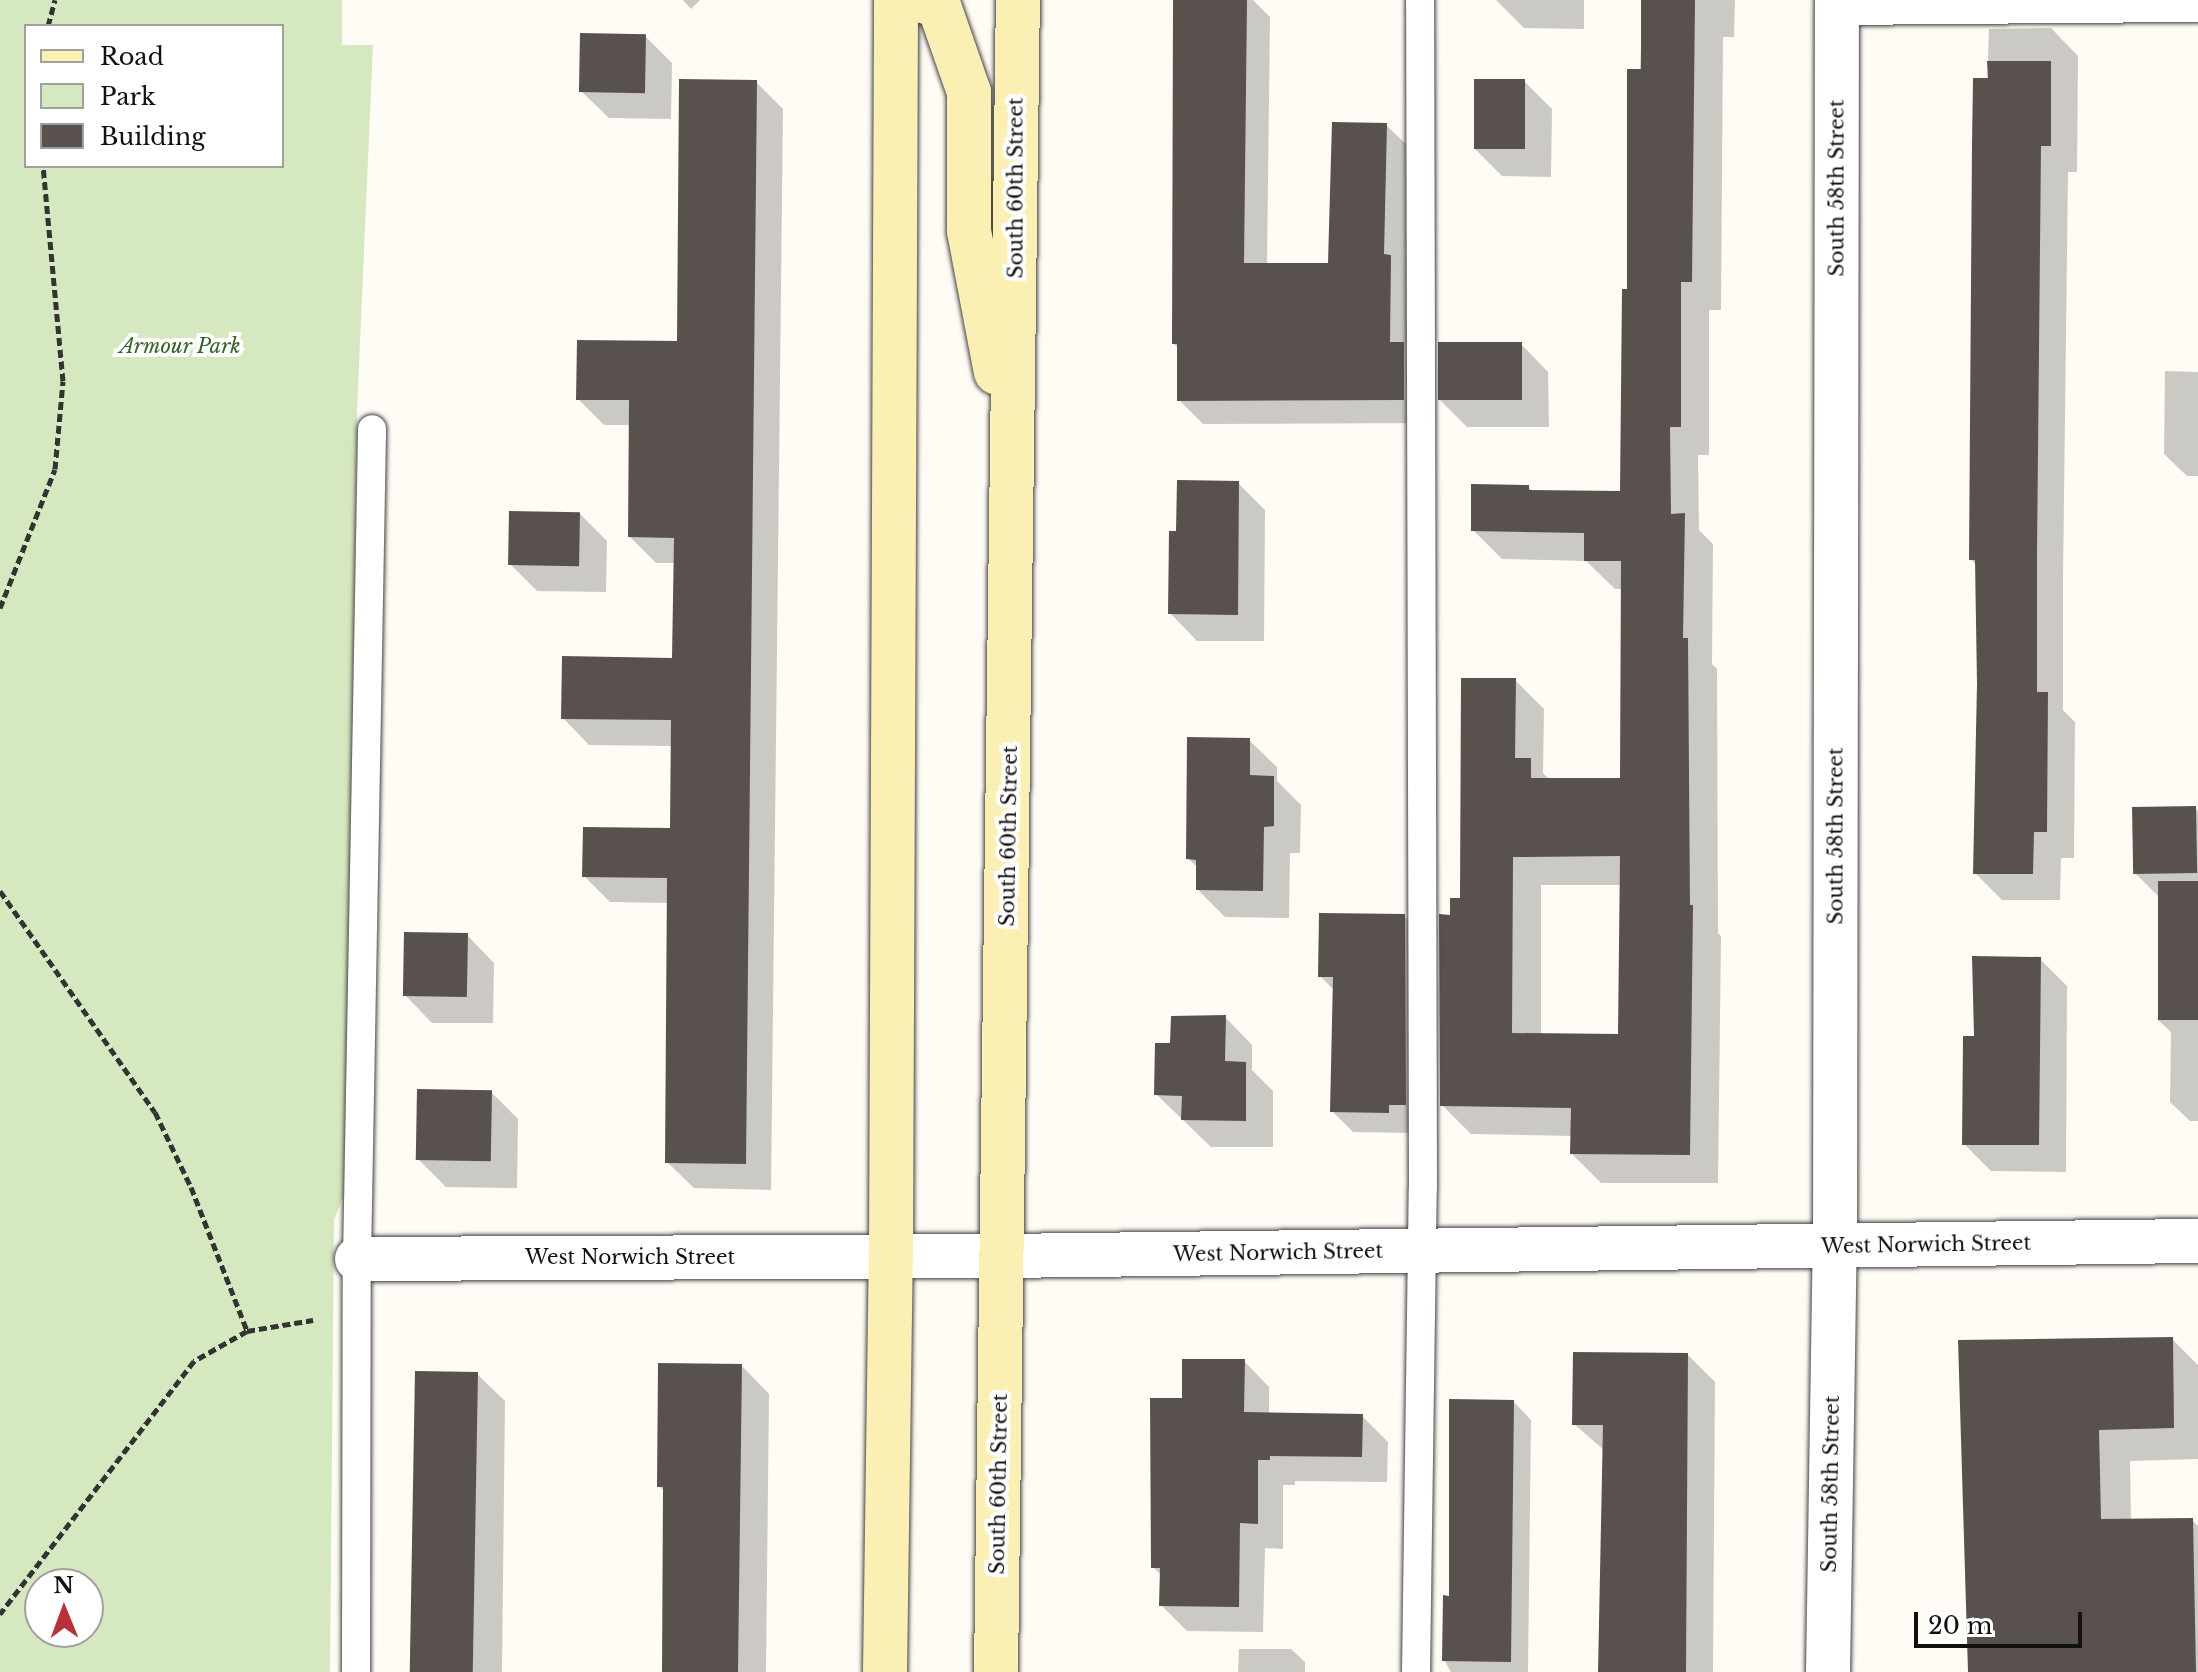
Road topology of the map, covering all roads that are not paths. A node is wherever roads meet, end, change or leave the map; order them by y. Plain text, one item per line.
1 (896, 0) edge
2 (920, 0) edge
3 (1018, 0) edge
4 (1420, 0) edge
5 (1837, 6) edge
6 (2198, 8) edge
7 (372, 429) dead end
8 (1014, 465) junction
9 (2198, 1241) edge
10 (1835, 1246) junction
11 (1423, 1251) junction
12 (891, 1255) junction
13 (1002, 1256) junction
14 (357, 1259) junction
15 (356, 1672) edge
16 (885, 1672) edge
17 (996, 1672) edge
18 (1416, 1672) edge
19 (1828, 1672) edge

1 - 12 main road
2 - 8 main road
3 - 8 main road, South 60th Street
4 - 11 lane
5 - 6 lane
5 - 10 street, South 58th Street
7 - 14 lane
8 - 13 main road, South 60th Street
9 - 10 street, West Norwich Street
10 - 11 street, West Norwich Street
10 - 19 street, South 58th Street
11 - 13 street, West Norwich Street
11 - 18 lane
12 - 13 street, West Norwich Street
12 - 14 street, West Norwich Street
12 - 16 main road
13 - 17 main road, South 60th Street
14 - 15 lane

